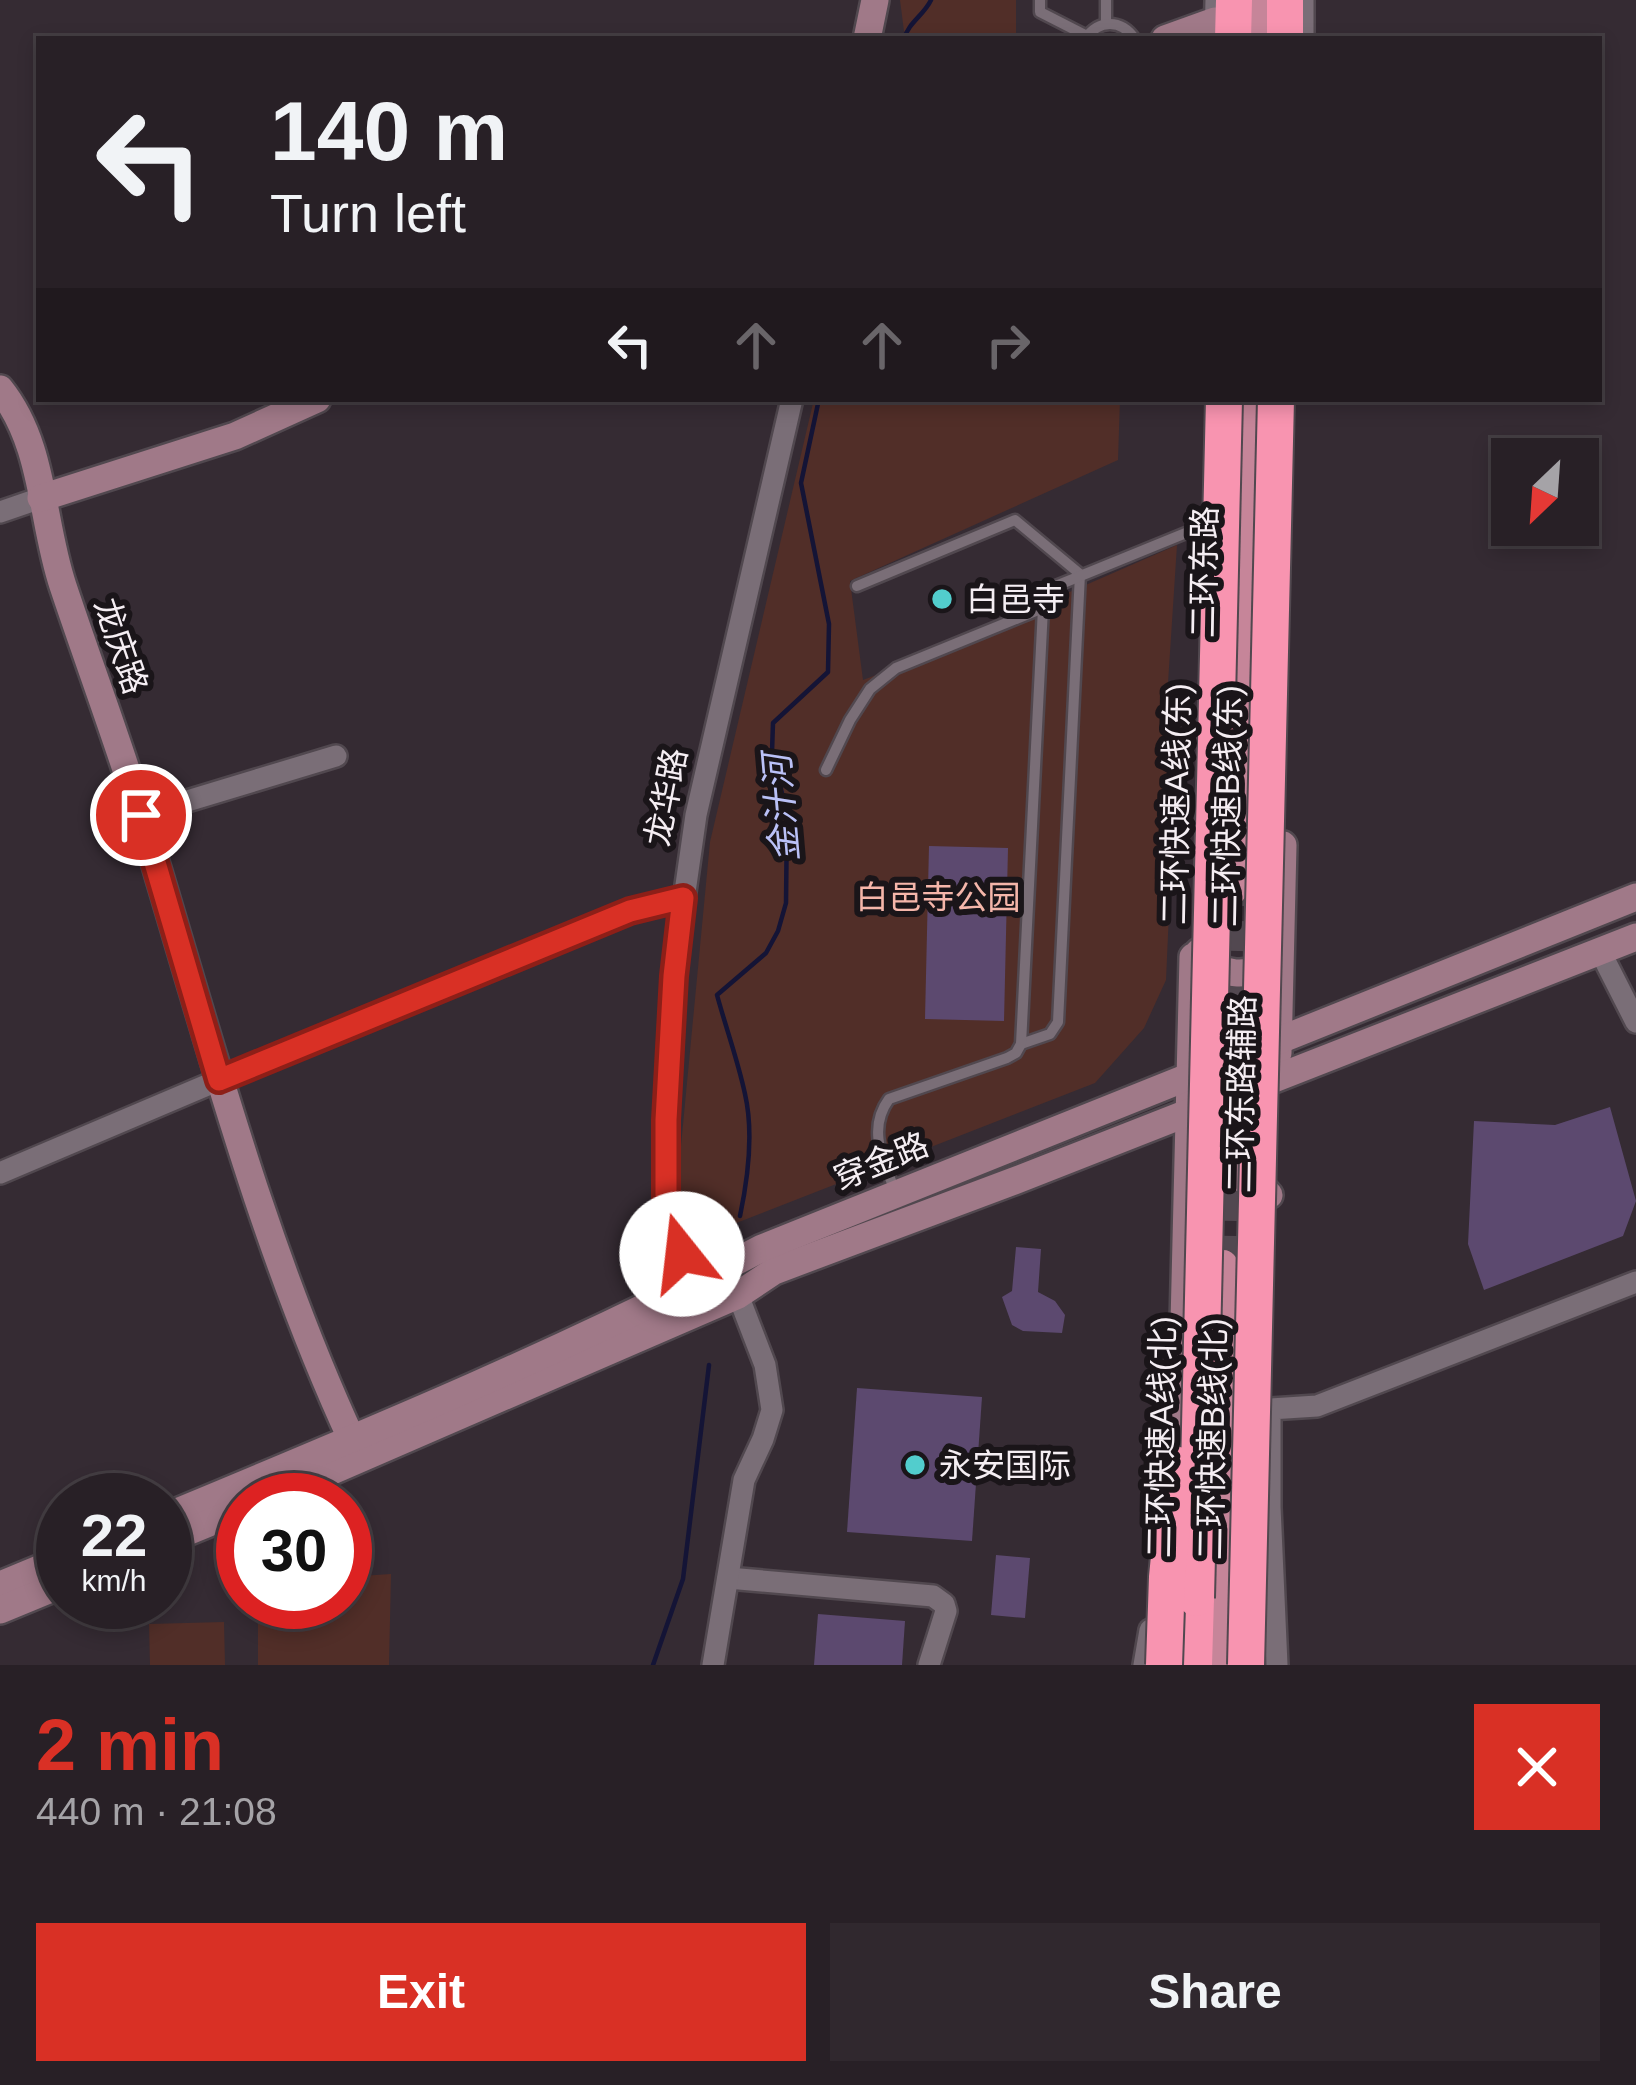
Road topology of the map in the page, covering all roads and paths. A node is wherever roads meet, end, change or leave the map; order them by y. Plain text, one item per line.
1 (875, 0) edge
2 (1040, 0) edge
3 (1106, 0) edge
4 (1253, 0) edge
5 (1266, 0) edge
6 (1286, 0) edge
7 (1304, 0) edge
8 (1223, 20) edge
9 (1106, 23) junction
10 (869, 36) edge
11 (1084, 36) edge
12 (1087, 36) edge
13 (1132, 36) edge
14 (1174, 36) edge
15 (1252, 36) edge
16 (1265, 36) edge
17 (1285, 36) edge
18 (1303, 36) edge
19 (0, 389) edge
20 (309, 402) edge
21 (791, 402) edge
22 (1206, 402) edge
23 (1224, 402) edge
24 (1244, 402) edge
25 (1257, 402) edge
26 (1276, 402) edge
27 (1294, 402) edge
28 (41, 498) junction
29 (0, 512) edge
30 (1203, 526) junction
31 (1246, 563) junction
32 (1080, 574) junction
33 (857, 586) dead end
34 (1043, 608) junction
35 (1198, 734) junction
36 (1286, 738) junction
37 (336, 756) dead end
38 (826, 770) dead end
39 (141, 815) junction
40 (1238, 890) tunnel mouth
41 (683, 898) junction
42 (1636, 898) edge
43 (1194, 931) junction
44 (1281, 935) junction
45 (1636, 937) edge
46 (1600, 951) junction
47 (1636, 1022) edge
48 (1279, 1040) junction
49 (1021, 1044) junction
50 (1190, 1076) junction
51 (1278, 1078) junction
52 (219, 1080) junction
53 (1189, 1112) junction
54 (0, 1173) edge
55 (896, 1194) junction
56 (1196, 1211) junction
57 (1266, 1215) junction
58 (1230, 1266) tunnel mouth
59 (1636, 1282) edge
60 (693, 1284) junction
61 (738, 1295) junction
62 (1182, 1404) junction
63 (1261, 1414) junction
64 (352, 1440) junction
65 (327, 1473) edge
66 (192, 1506) edge
67 (36, 1570) edge
68 (728, 1578) junction
69 (0, 1585) edge
70 (1222, 1585) junction
71 (36, 1595) edge
72 (0, 1610) edge
73 (713, 1665) edge
74 (928, 1665) edge
75 (1144, 1665) edge
76 (1162, 1665) edge
77 (1194, 1665) edge
78 (1214, 1665) edge
79 (1226, 1665) edge
80 (1246, 1665) edge
81 (1261, 1665) edge
82 (1277, 1665) edge

1 - 10 street
2 - 11 lane
3 - 9 lane
4 - 15 main road
5 - 16 main road
6 - 17 highway
7 - 18 street
8 - 14 street
9 - 12 lane
9 - 13 lane
19 - 28 street, 龙庆路
20 - 28 street
21 - 41 street, 龙华路
22 - 30 street, 二环东路辅路
23 - 56 highway, 二环快速A线(东), bridge
24 - 31 main road, 二环东路
25 - 31 main road, 二环东路
26 - 57 highway, 二环快速B线(东), bridge
27 - 36 street, 二环东路辅路
28 - 29 street
28 - 39 street, 龙庆路
30 - 32 lane
30 - 35 street, 二环东路辅路
31 - 35 street
31 - 36 street
31 - 40 main road, 二环东路
32 - 33 lane
32 - 34 lane
32 - 49 lane
34 - 38 lane
34 - 49 lane
35 - 43 street, 二环东路辅路
36 - 44 street, 二环东路辅路
37 - 39 street
39 - 52 street, 龙庆路
41 - 52 street
41 - 60 street, 龙华路
42 - 48 street, 穿金路
43 - 44 street
43 - 50 street, 二环东路辅路
44 - 48 street, 二环东路辅路
45 - 46 street, 穿金路
46 - 47 street
46 - 51 street, 穿金路
48 - 50 street, 穿金路
48 - 51 street, 二环东路辅路
49 - 55 lane
50 - 53 street, 二环东路辅路
50 - 55 street, 穿金路
51 - 53 street, 穿金路
51 - 57 street, 二环东路辅路
52 - 54 street
52 - 64 street, 龙庆路
53 - 56 street, 二环东路辅路
53 - 61 street, 穿金路
55 - 60 street, 穿金路
56 - 57 street
56 - 62 street, 二环东路辅路
56 - 76 highway, bridge
56 - 77 highway, 二环快速A线(北), bridge
57 - 63 highway, 二环快速B线(北), bridge
58 - 70 main road
59 - 63 street
60 - 64 street, 穿金路
61 - 65 street, 穿金路
61 - 68 street
62 - 70 street, 二环东路辅路
62 - 75 street
63 - 70 street
63 - 80 highway, 二环快速B线(北), bridge
63 - 81 highway, bridge
63 - 82 street
64 - 66 street, 穿金路
67 - 69 street
68 - 73 street
68 - 74 street
70 - 78 main road
70 - 79 main road
71 - 72 street

